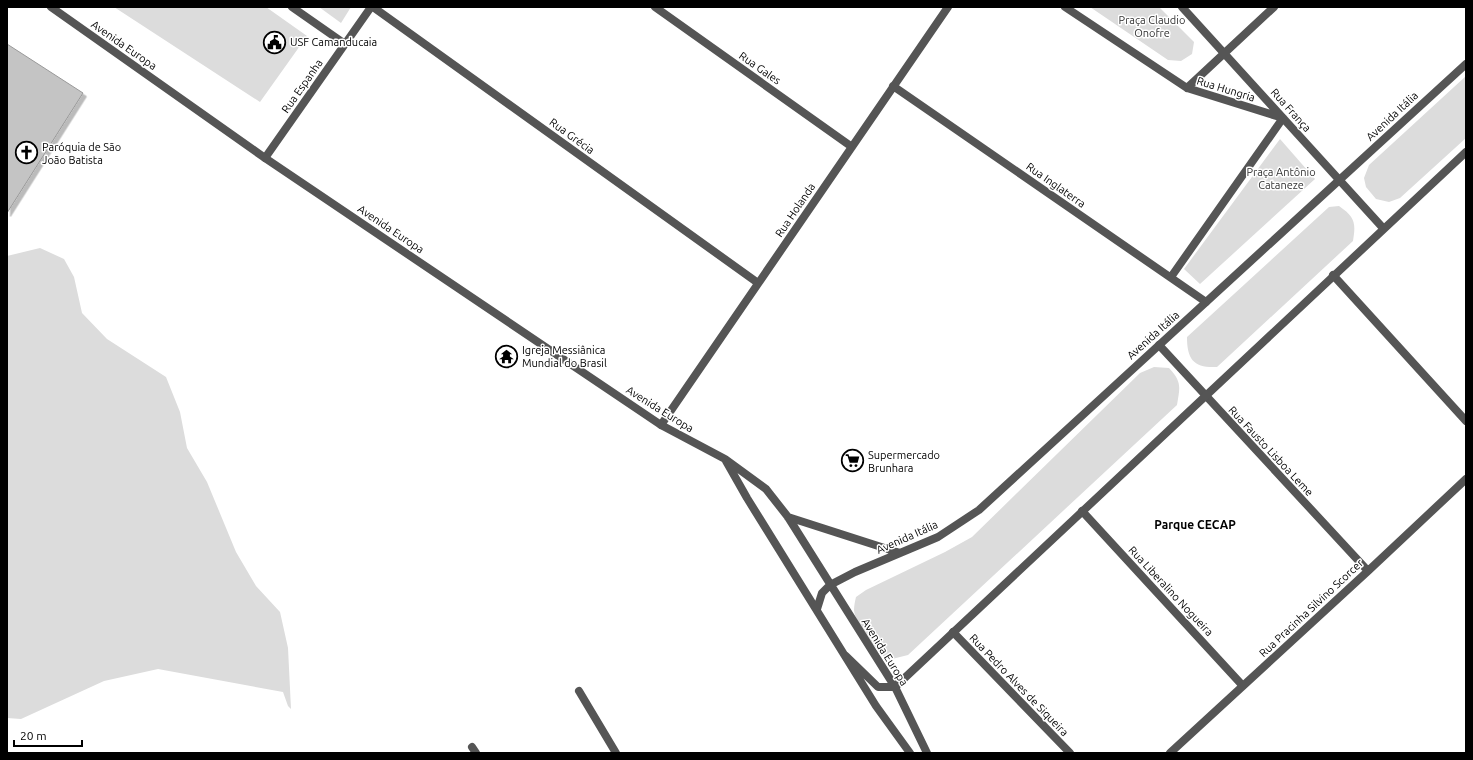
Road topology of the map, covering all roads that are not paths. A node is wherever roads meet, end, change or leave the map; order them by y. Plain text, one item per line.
1 (51, 7) edge
2 (292, 7) edge
3 (372, 7) edge
4 (655, 7) edge
5 (1065, 7) edge
6 (1182, 7) edge
7 (1274, 7) edge
8 (944, 8) edge
9 (345, 44) junction
10 (1224, 53) junction
11 (1466, 64) edge
12 (893, 86) junction
13 (1187, 88) junction
14 (1283, 118) junction
15 (852, 147) junction
16 (1465, 154) edge
17 (265, 158) junction
18 (1339, 180) junction
19 (1383, 228) junction
20 (1333, 275) junction
21 (1171, 277) junction
22 (758, 283) junction
23 (1206, 302) junction
24 (1158, 345) junction
25 (1205, 395) junction
26 (1466, 420) edge
27 (661, 425) junction
28 (725, 459) junction
29 (1466, 479) edge
30 (1082, 511) junction
31 (788, 517) junction
32 (900, 553) junction
33 (1368, 571) junction
34 (830, 585) junction
35 (817, 609) junction
36 (953, 632) junction
37 (846, 656) junction
38 (1243, 686) junction
39 (895, 687) junction
40 (579, 691) dead end
41 (616, 753) edge
42 (910, 753) edge
43 (927, 753) edge
44 (1070, 753) edge
45 (1170, 753) edge

1 - 17 street, Avenida Europa
2 - 9 street
3 - 9 street, Rua Espanha
3 - 22 street, Rua Grécia
4 - 15 street, Rua Gales
5 - 13 street, Rua Hungria
6 - 10 street, Rua França
7 - 10 street
8 - 12 street, Rua Holanda
9 - 17 street, Rua Espanha
10 - 13 street
10 - 14 street, Rua França
11 - 18 street, Avenida Itália
12 - 15 street, Rua Holanda
12 - 21 street, Rua Inglaterra
13 - 14 street, Rua Hungria
14 - 18 street, Rua França
14 - 21 street
15 - 22 street, Rua Holanda
16 - 19 street
17 - 27 street, Avenida Europa
18 - 19 street, Rua França
18 - 23 street, Avenida Itália
19 - 20 street
20 - 25 street
20 - 26 street
21 - 23 street, Rua Inglaterra
22 - 27 street, Rua Holanda
23 - 24 street, Avenida Itália
24 - 25 street, Rua Fausto Lisboa Leme
24 - 32 street, Avenida Itália
25 - 30 street
25 - 33 street, Rua Fausto Lisboa Leme
27 - 28 street, Avenida Europa
28 - 31 street, Avenida Europa
28 - 35 street
29 - 33 street, Rua Pracinha Silvino Scorcer
30 - 36 street
30 - 38 street, Rua Liberalino Nogueira
31 - 32 street
31 - 34 street, Avenida Europa
32 - 34 street, Avenida Itália
33 - 38 street, Rua Pracinha Silvino Scorcer
34 - 35 street
34 - 39 street, Avenida Europa
35 - 37 street
36 - 39 street
36 - 44 street, Rua Pedro Alves de Siqueira
37 - 39 street
37 - 42 street
38 - 45 street, Rua Pracinha Silvino Scorcer
39 - 43 street, Avenida Europa
40 - 41 street

